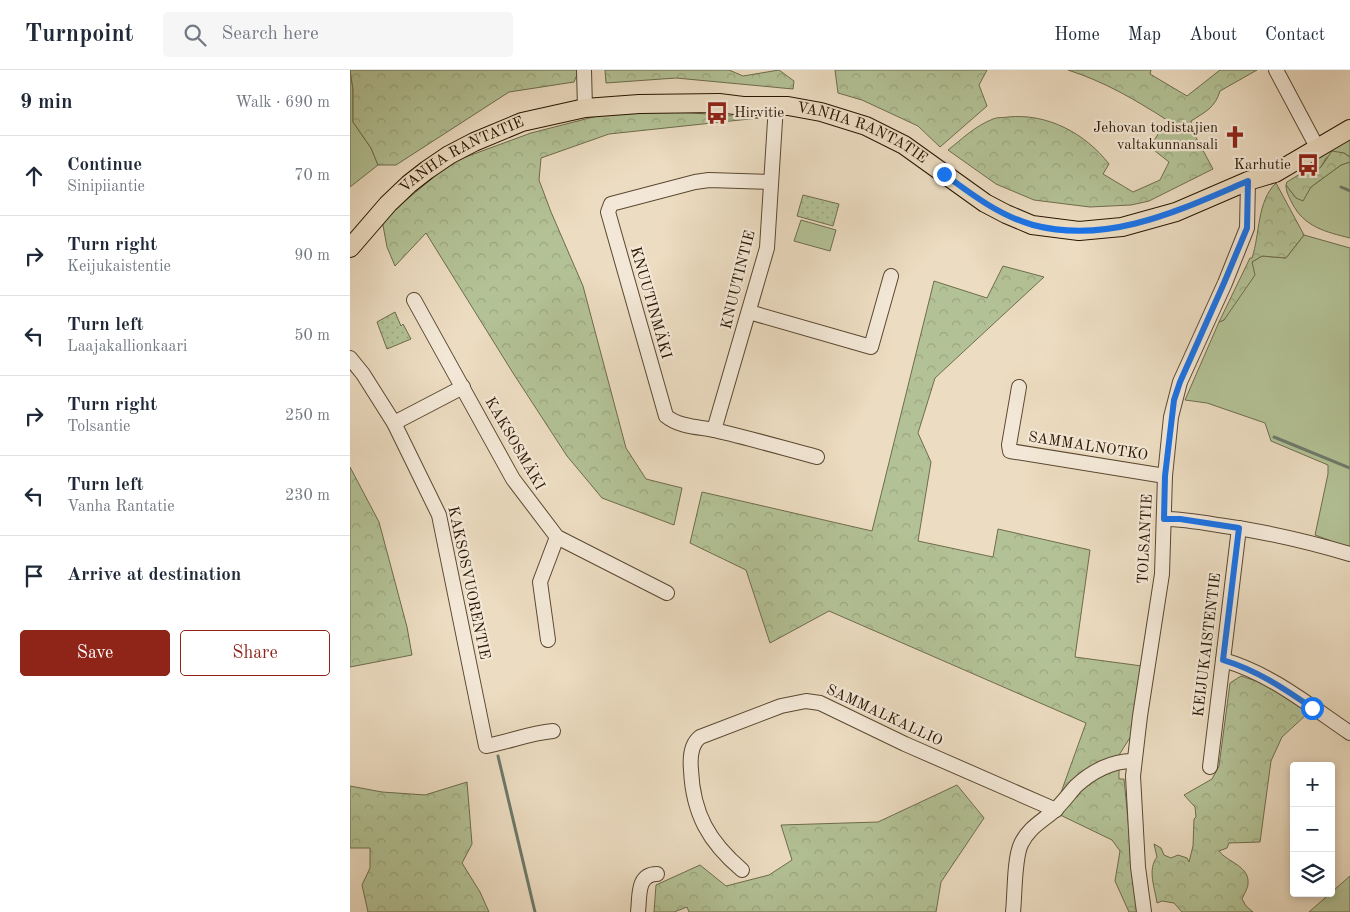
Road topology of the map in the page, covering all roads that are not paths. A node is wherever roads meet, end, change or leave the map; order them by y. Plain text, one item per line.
1 (584, 70) edge
2 (1276, 70) edge
3 (776, 105) junction
4 (585, 108) junction
5 (1350, 129) edge
6 (1317, 147) junction
7 (1248, 181) junction
8 (770, 182) junction
9 (350, 248) edge
10 (891, 276) dead end
11 (414, 300) dead end
12 (749, 312) junction
13 (350, 358) edge
14 (463, 387) junction
15 (1019, 387) dead end
16 (394, 423) junction
17 (714, 430) junction
18 (817, 457) dead end
19 (1165, 476) junction
20 (1164, 519) junction
21 (1239, 528) junction
22 (557, 537) junction
23 (1350, 554) edge
24 (667, 593) dead end
25 (548, 640) dead end
26 (1223, 660) junction
27 (553, 730) dead end
28 (1350, 733) edge
29 (1134, 761) junction
30 (1210, 767) dead end
31 (1056, 810) junction
32 (742, 870) dead end
33 (657, 874) dead end
34 (638, 912) edge
35 (1013, 912) edge
36 (1144, 912) edge

1 - 4 street
2 - 6 street
3 - 4 main road, VANHA RANTATIE
3 - 7 main road, VANHA RANTATIE
3 - 8 street, KNUUTINTIE
4 - 9 main road, VANHA RANTATIE
5 - 6 main road, VANHA RANTATIE
6 - 7 main road, VANHA RANTATIE
7 - 19 street, TOLSANTIE
8 - 12 street, KNUUTINTIE
8 - 17 street, KNUUTINMÄKI
10 - 12 street
11 - 14 street, KAKSOSMÄKI
12 - 17 street, KNUUTINTIE
13 - 16 street, KAKSOSVUORENTIE
14 - 16 street
14 - 22 street, KAKSOSMÄKI
15 - 19 street, SAMMALNOTKO
16 - 27 street, KAKSOSVUORENTIE
17 - 18 street, KNUUTINMÄKI
19 - 20 street, TOLSANTIE
20 - 21 street
20 - 29 street, TOLSANTIE
21 - 23 street
21 - 26 street, KEIJUKAISTENTIE
22 - 24 street, KAKSOSMÄKI
22 - 25 street
26 - 28 street
26 - 30 street, KEIJUKAISTENTIE
29 - 31 street
29 - 36 street, TOLSANTIE
31 - 32 street, SAMMALKALLIO
31 - 35 street
33 - 34 street

